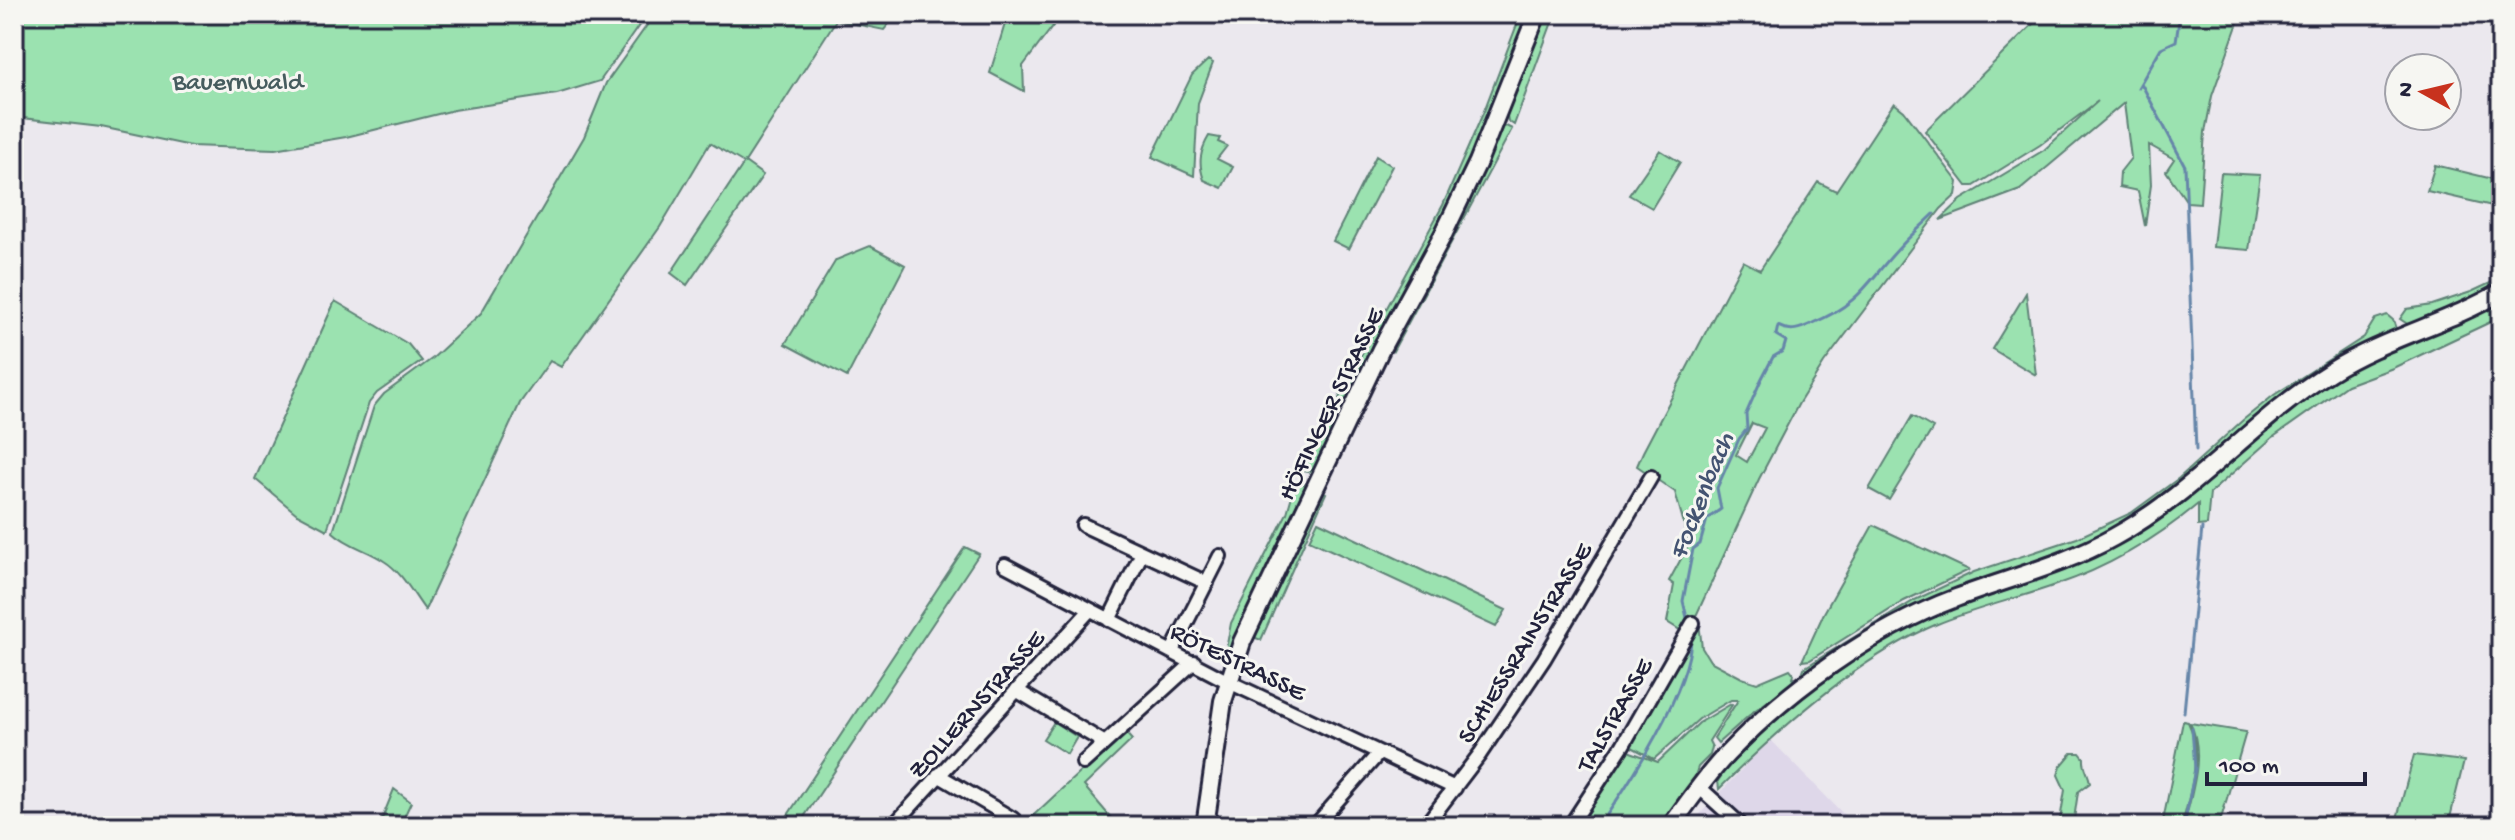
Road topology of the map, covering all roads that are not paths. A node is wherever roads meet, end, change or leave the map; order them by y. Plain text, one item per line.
1 (1537, 14) edge
2 (2501, 292) edge
3 (1651, 477) dead end
4 (1083, 525) dead end
5 (1142, 553) junction
6 (1220, 556) dead end
7 (1005, 565) dead end
8 (1207, 583) junction
9 (1090, 610) junction
10 (1109, 620) junction
11 (1690, 628) dead end
12 (1172, 651) junction
13 (1194, 662) junction
14 (1227, 681) junction
15 (1016, 690) junction
16 (1105, 743) junction
17 (1379, 753) junction
18 (1083, 763) dead end
19 (938, 775) junction
20 (1699, 787) junction
21 (1455, 788) junction
22 (1013, 819) dead end
23 (893, 826) edge
24 (1205, 826) edge
25 (1315, 826) edge
26 (1425, 826) edge
27 (1570, 826) edge
28 (1671, 826) edge
29 (1742, 826) edge

1 - 14 street, HÖFINGER STRASSE
2 - 20 street
3 - 21 street, SCHIESSRAINSTRASSE
4 - 5 street
5 - 8 street
5 - 10 street
6 - 8 street
7 - 9 street, RÖTESTRASSE
8 - 12 street
9 - 10 street, RÖTESTRASSE
9 - 15 street, ZOLLERNSTRASSE
10 - 12 street, RÖTESTRASSE
11 - 27 street, TALSTRASSE
12 - 13 street, RÖTESTRASSE
13 - 14 street, RÖTESTRASSE
13 - 16 street
14 - 17 street, RÖTESTRASSE
14 - 24 street, HÖFINGER STRASSE
15 - 16 street
15 - 19 street, ZOLLERNSTRASSE
16 - 18 street
17 - 21 street, RÖTESTRASSE
17 - 25 street
19 - 22 street
19 - 23 street, ZOLLERNSTRASSE
20 - 28 street
20 - 29 street
21 - 26 street, SCHIESSRAINSTRASSE

